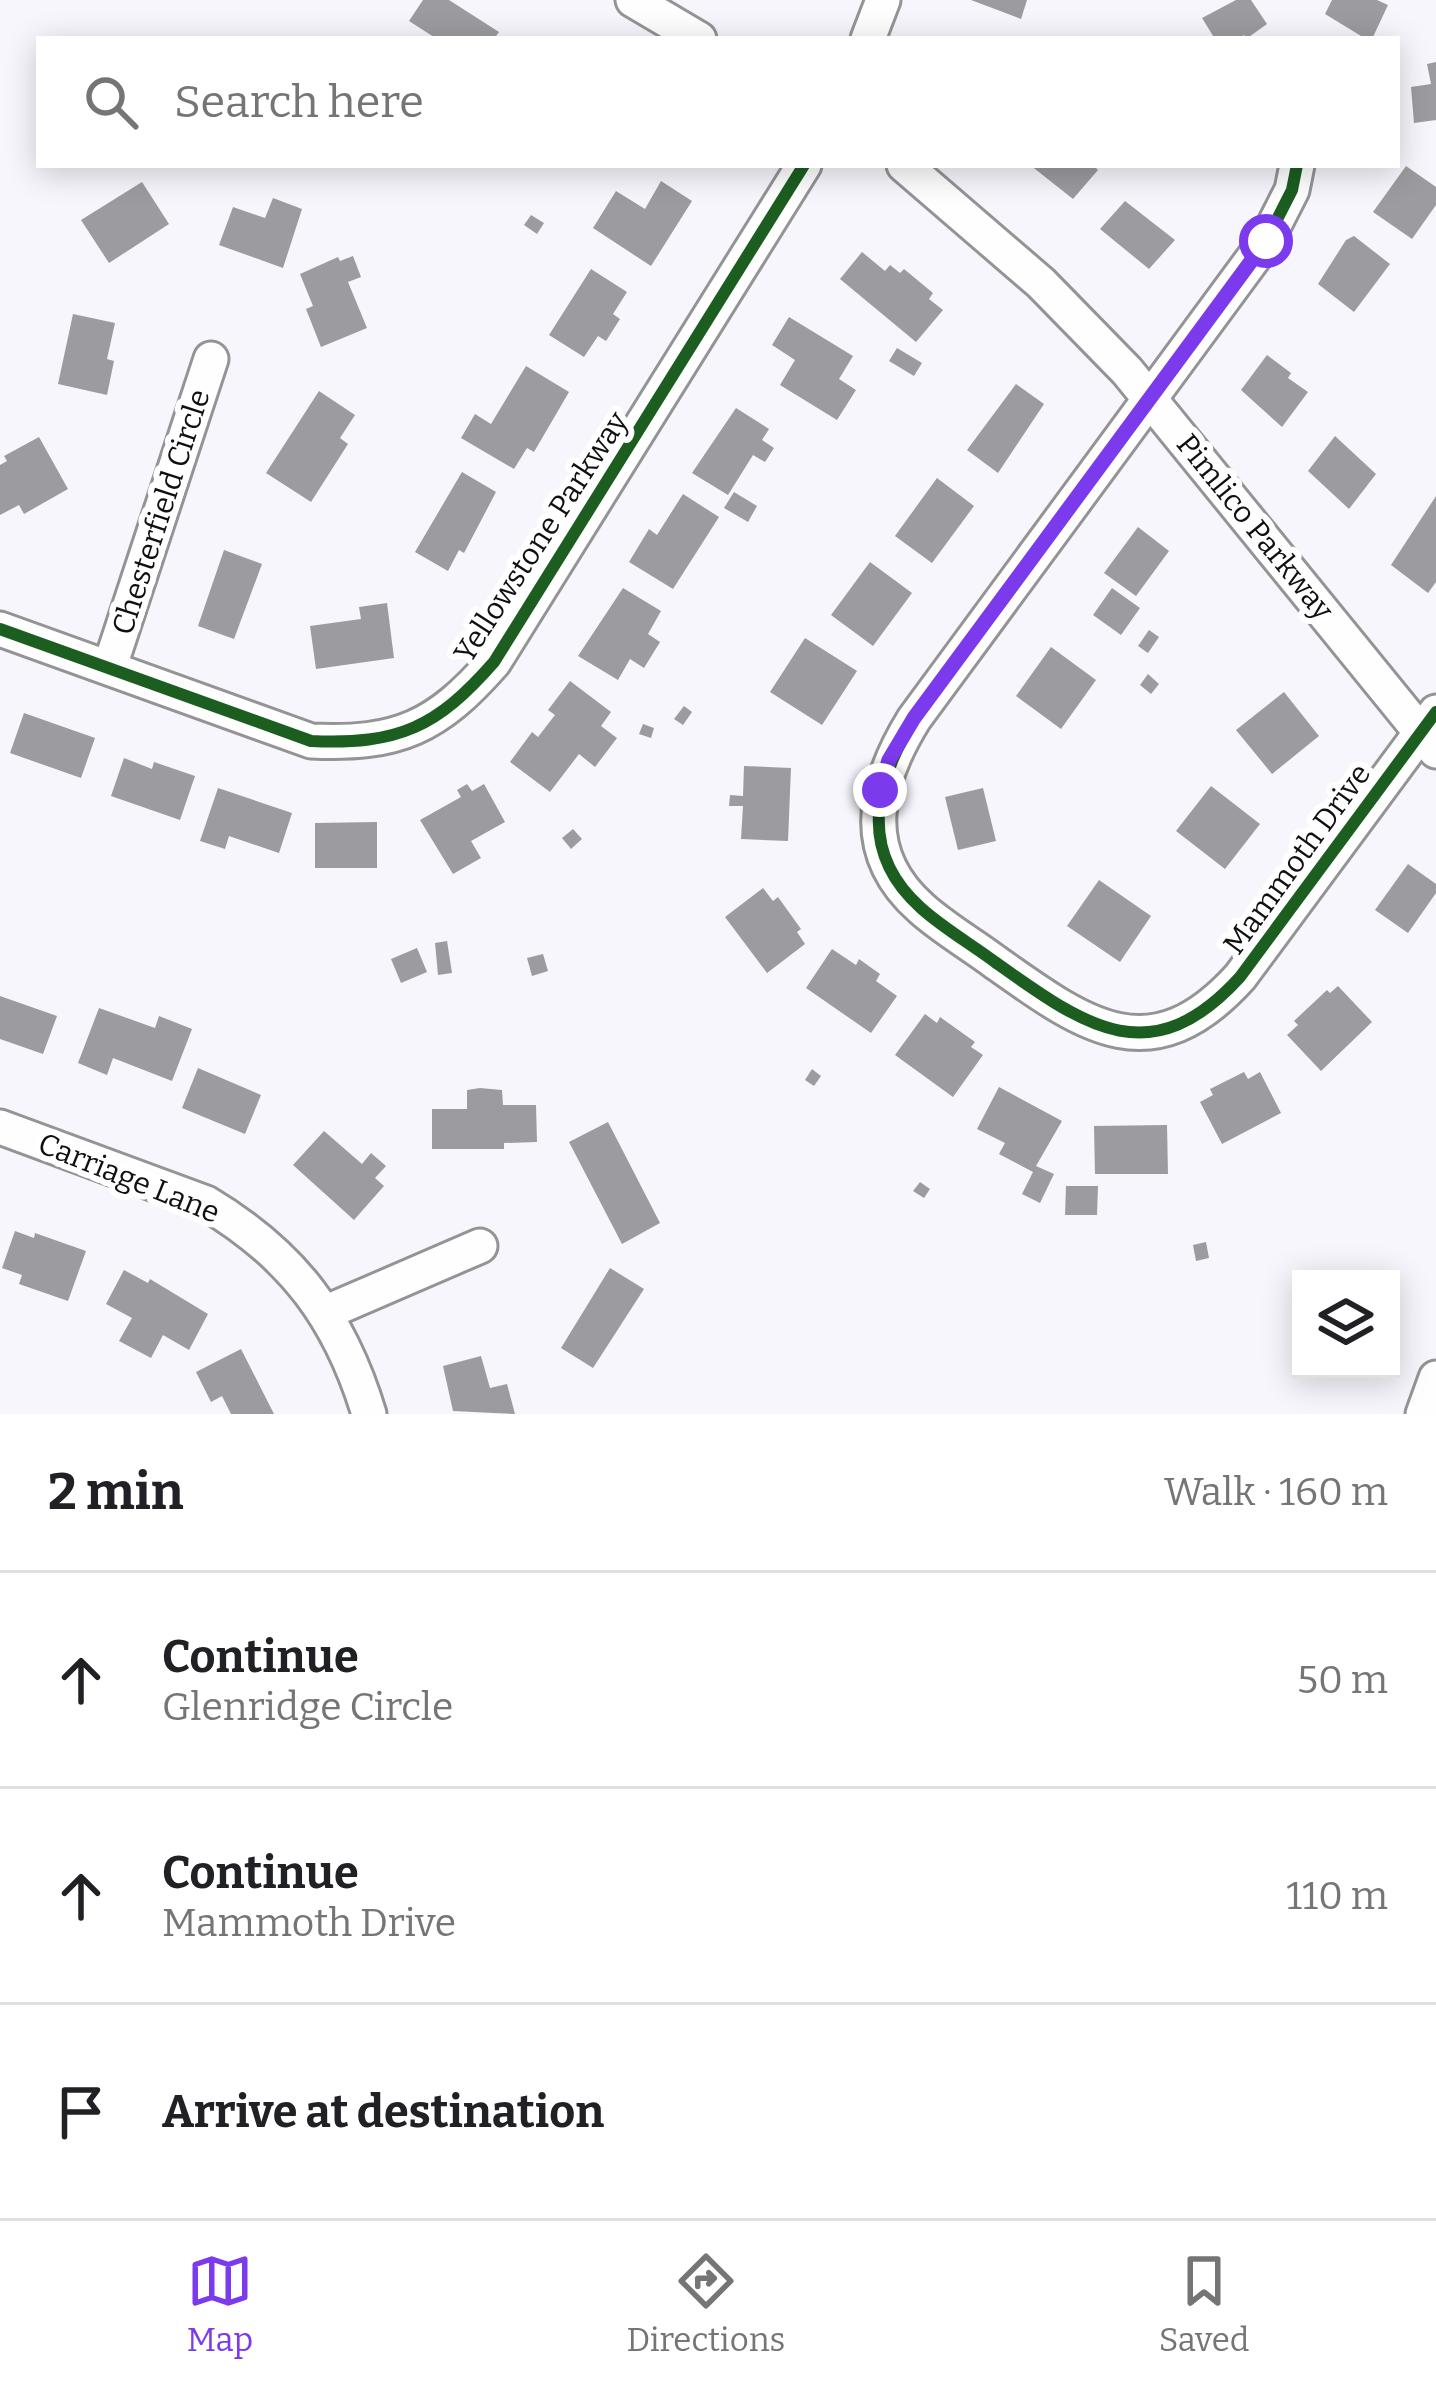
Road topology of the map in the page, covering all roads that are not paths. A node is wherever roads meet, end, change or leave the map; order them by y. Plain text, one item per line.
1 (633, 0) edge
2 (883, 0) edge
3 (694, 36) edge
4 (869, 36) edge
5 (802, 168) edge
6 (907, 168) edge
7 (1296, 168) edge
8 (211, 359) dead end
9 (1151, 400) junction
10 (0, 628) edge
11 (110, 666) junction
12 (1431, 732) edge
13 (0, 1126) edge
14 (479, 1246) dead end
15 (327, 1312) junction
16 (1436, 1378) edge
17 (369, 1414) edge
18 (1423, 1414) edge

1 - 3 street
2 - 4 street
5 - 11 street, Yellowstone Parkway
6 - 9 street, Pimlico Parkway
7 - 9 street, Mammoth Drive
8 - 11 street, Chesterfield Circle
9 - 12 street, Pimlico Parkway
9 - 12 street, Mammoth Drive
10 - 11 street, Yellowstone Parkway
13 - 15 street, Carriage Lane
14 - 15 street
15 - 17 street, Carriage Lane
16 - 18 street

